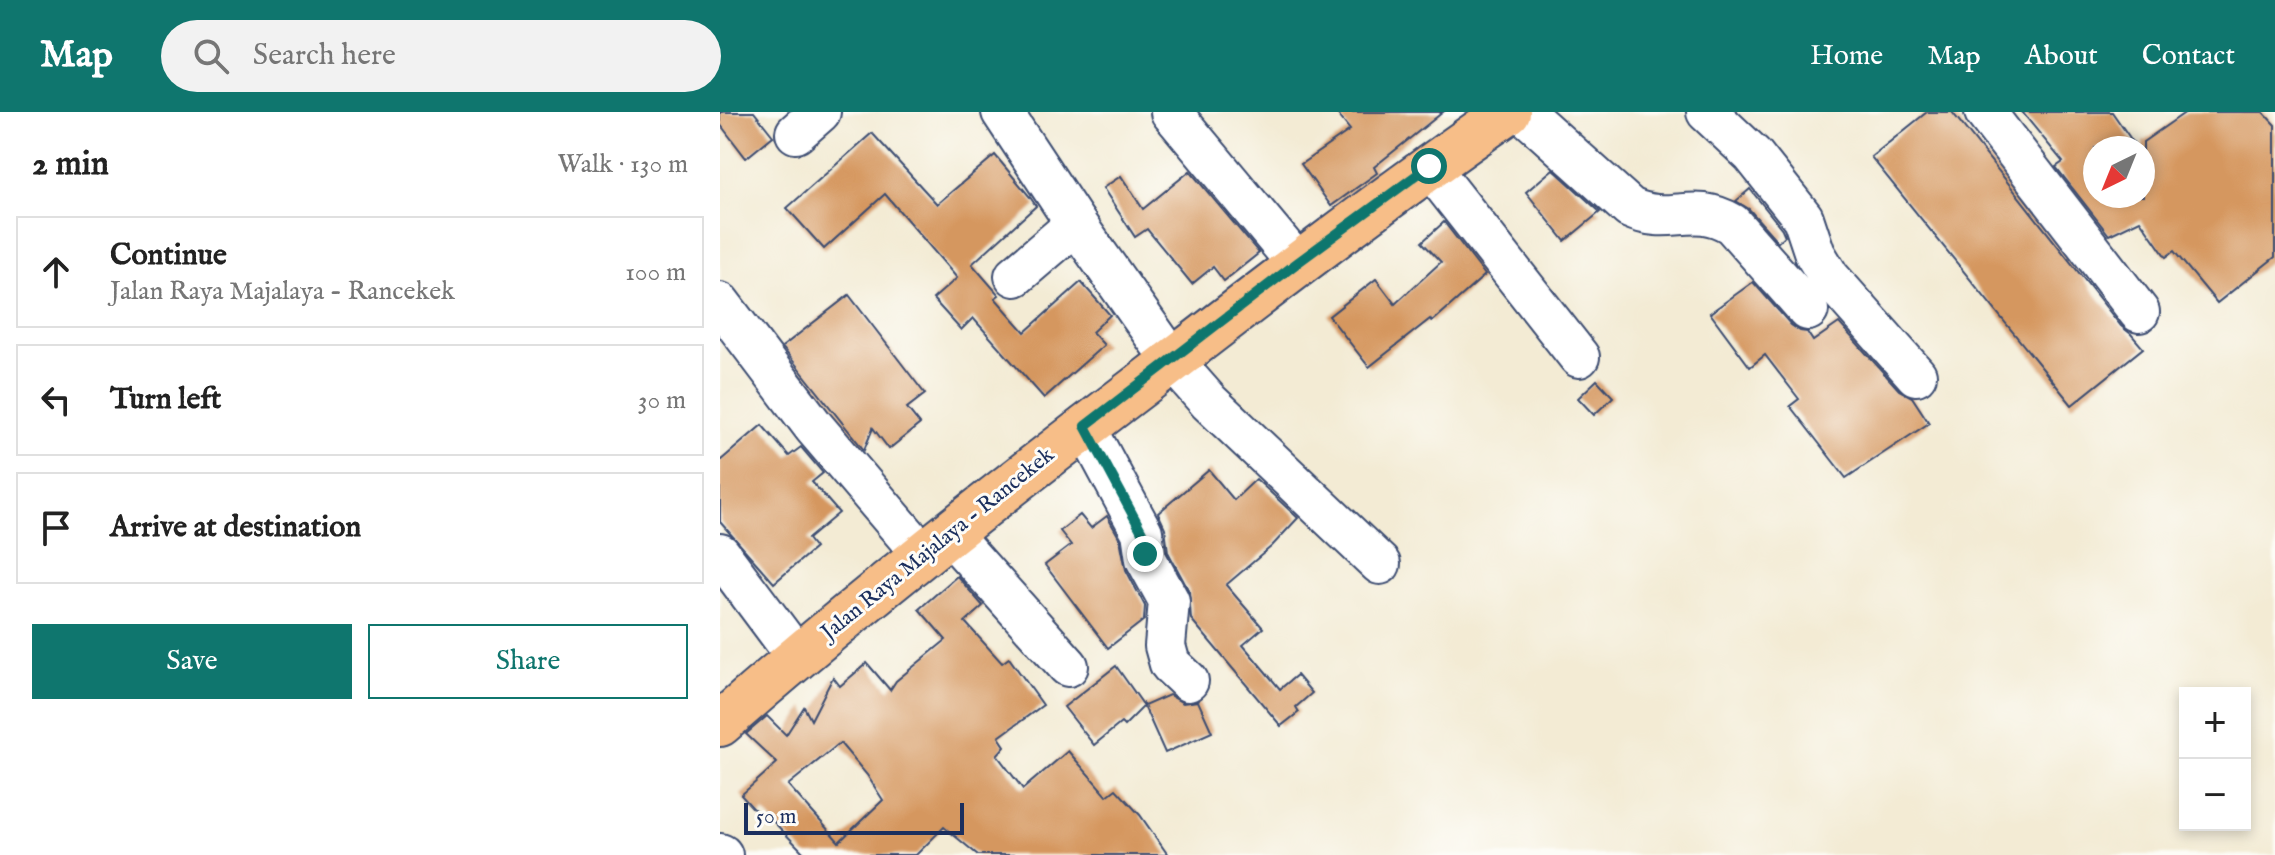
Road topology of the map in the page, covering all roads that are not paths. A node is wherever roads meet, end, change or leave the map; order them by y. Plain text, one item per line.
1 (1002, 112) edge
2 (1171, 112) edge
3 (1508, 112) edge
4 (1523, 112) edge
5 (1707, 112) edge
6 (1985, 112) edge
7 (1429, 166) junction
8 (1076, 224) junction
9 (1814, 248) junction
10 (1297, 263) junction
11 (1015, 276) dead end
12 (720, 303) edge
13 (2139, 312) dead end
14 (1579, 357) dead end
15 (1172, 360) junction
16 (1916, 375) dead end
17 (1085, 426) junction
18 (937, 545) junction
19 (720, 554) edge
20 (1380, 564) dead end
21 (797, 657) junction
22 (1068, 666) dead end
23 (1188, 681) dead end
24 (720, 724) edge

1 - 8 street
2 - 10 street
3 - 7 main road, Jalan Raya Majalaya - Rancekek
4 - 9 street
5 - 9 street
6 - 13 street
7 - 10 main road, Jalan Raya Majalaya - Rancekek
7 - 14 street
8 - 11 street
8 - 15 street
9 - 16 street
10 - 15 main road, Jalan Raya Majalaya - Rancekek
12 - 18 street
15 - 17 main road, Jalan Raya Majalaya - Rancekek
15 - 20 street
17 - 18 main road, Jalan Raya Majalaya - Rancekek
17 - 23 street
18 - 21 main road, Jalan Raya Majalaya - Rancekek
18 - 22 street
19 - 21 street
21 - 24 main road, Jalan Raya Majalaya - Rancekek

